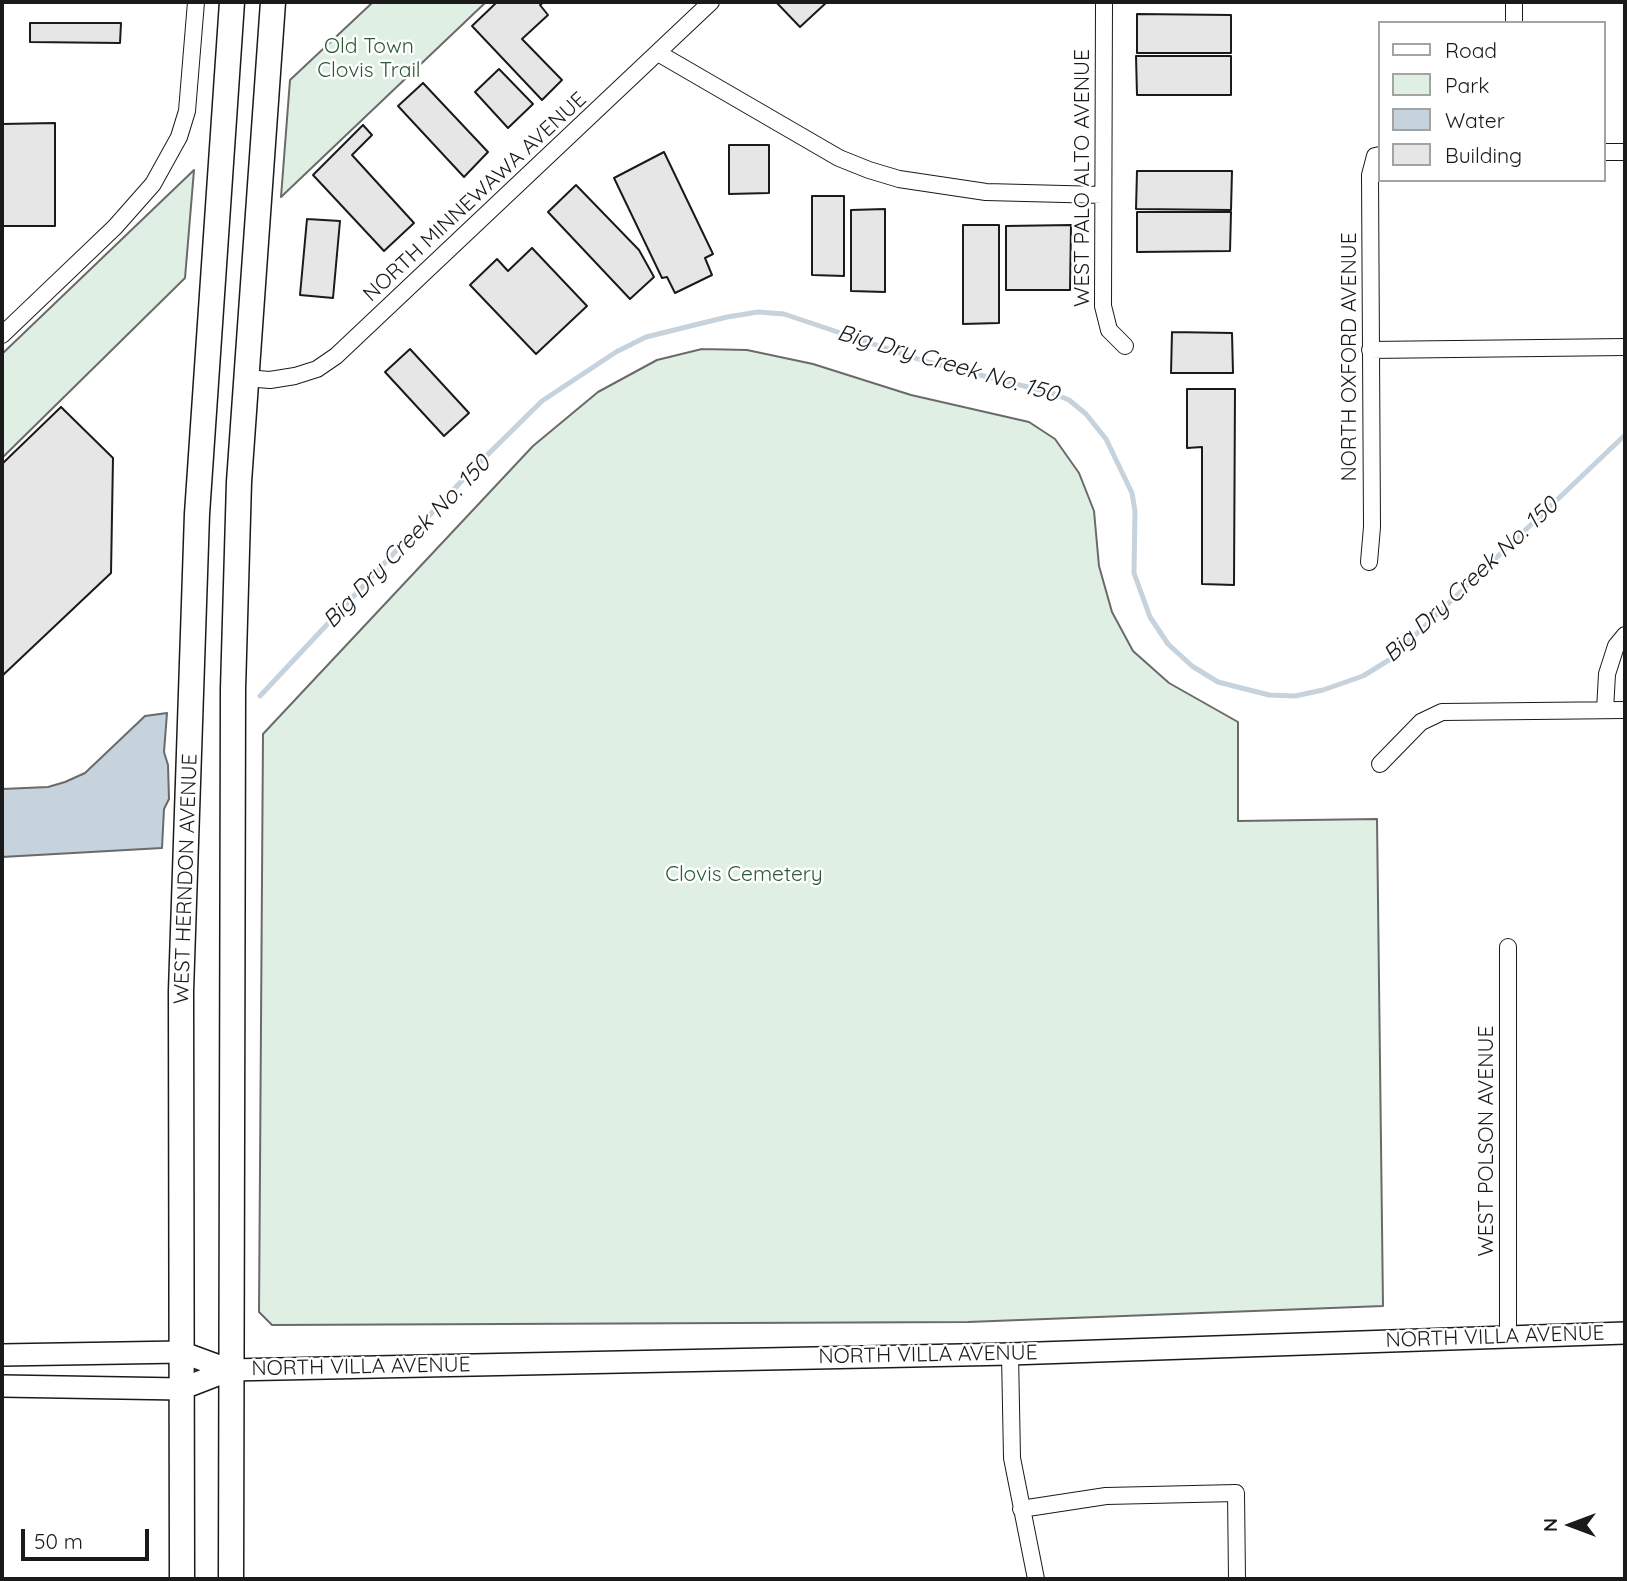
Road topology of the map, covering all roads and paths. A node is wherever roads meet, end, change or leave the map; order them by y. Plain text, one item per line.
1 (197, 2) edge
2 (232, 2) edge
3 (273, 2) edge
4 (711, 2) edge
5 (1104, 2) edge
6 (1514, 2) edge
7 (1514, 21) edge
8 (658, 53) junction
9 (1606, 152) edge
10 (1625, 152) edge
11 (1378, 155) edge
12 (1103, 195) junction
13 (2, 335) edge
14 (1125, 346) dead end
15 (1625, 347) edge
16 (1370, 350) junction
17 (246, 378) junction
18 (1369, 562) dead end
19 (1625, 635) edge
20 (1605, 710) junction
21 (1625, 710) edge
22 (1380, 764) dead end
23 (1508, 947) dead end
24 (1625, 1334) edge
25 (1508, 1335) junction
26 (181, 1352) junction
27 (1010, 1354) junction
28 (2, 1355) edge
29 (230, 1370) junction
30 (2, 1386) edge
31 (181, 1389) junction
32 (1021, 1509) junction
33 (183, 1579) edge
34 (231, 1579) edge
35 (1036, 1579) edge
36 (1237, 1579) edge

1 - 13 street
2 - 26 main road, WEST HERNDON AVENUE
3 - 17 main road, WEST HERNDON AVENUE
4 - 8 street, NORTH MINNEWAWA AVENUE
5 - 12 street, WEST PALO ALTO AVENUE
6 - 7 street
8 - 12 street
8 - 17 street, NORTH MINNEWAWA AVENUE
9 - 10 street
11 - 16 street, NORTH OXFORD AVENUE
12 - 14 street, WEST PALO ALTO AVENUE
15 - 16 street
16 - 18 street, NORTH OXFORD AVENUE
17 - 29 main road, WEST HERNDON AVENUE
19 - 20 street
20 - 21 street
20 - 22 street
23 - 25 street, WEST POLSON AVENUE
24 - 25 main road, NORTH VILLA AVENUE
25 - 27 main road, NORTH VILLA AVENUE
26 - 28 main road, NORTH VILLA AVENUE
26 - 29 main road, NORTH VILLA AVENUE
26 - 31 main road, WEST HERNDON AVENUE
27 - 29 main road, NORTH VILLA AVENUE
27 - 32 street
29 - 31 main road, NORTH VILLA AVENUE
29 - 34 main road, WEST HERNDON AVENUE
30 - 31 main road, NORTH VILLA AVENUE
31 - 33 main road, WEST HERNDON AVENUE
32 - 35 street
32 - 36 street

